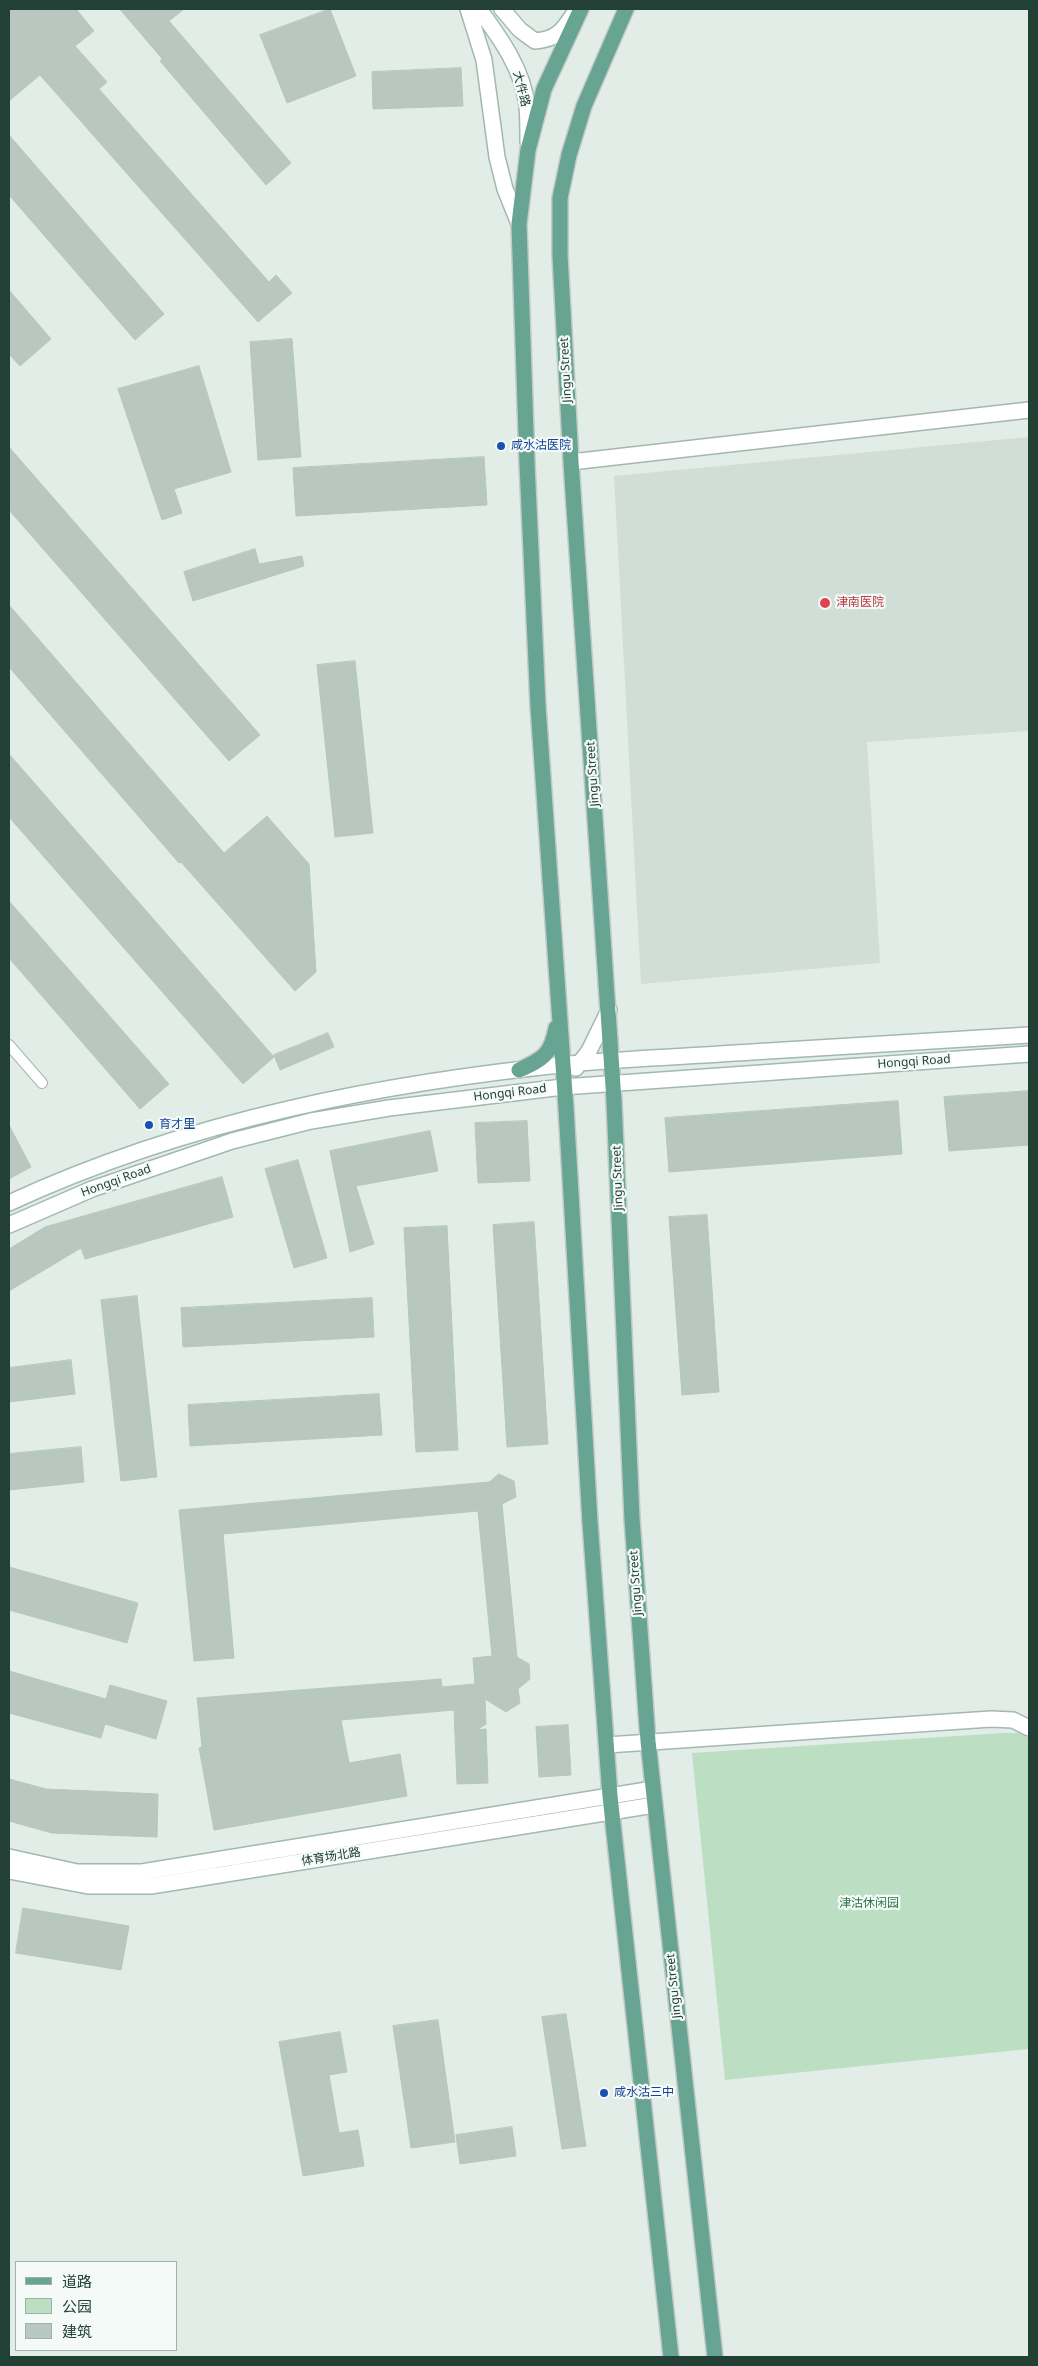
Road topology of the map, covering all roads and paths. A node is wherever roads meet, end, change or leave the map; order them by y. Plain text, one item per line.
1 (468, 9) edge
2 (479, 9) edge
3 (502, 9) edge
4 (579, 9) edge
5 (626, 9) edge
6 (528, 150) junction
7 (519, 224) junction
8 (1029, 410) edge
9 (571, 462) junction
10 (609, 1010) junction
11 (559, 1011) junction
12 (1029, 1035) edge
13 (9, 1045) edge
14 (1029, 1054) edge
15 (611, 1062) junction
16 (581, 1063) junction
17 (519, 1070) junction
18 (563, 1076) junction
19 (42, 1083) dead end
20 (613, 1083) junction
21 (9, 1203) edge
22 (9, 1224) edge
23 (1029, 1728) edge
24 (648, 1742) junction
25 (607, 1745) junction
26 (653, 1789) junction
27 (610, 1796) junction
28 (654, 1806) junction
29 (611, 1812) junction
30 (9, 1857) edge
31 (9, 1871) edge
32 (671, 2357) edge
33 (715, 2357) edge

1 - 7 street
2 - 6 street, 大件路
3 - 4 street
4 - 6 main road
5 - 9 main road, Jingu Street
6 - 7 main road
7 - 11 main road
8 - 9 street
9 - 10 main road, Jingu Street
10 - 15 main road, Jingu Street
10 - 16 street
11 - 17 main road
11 - 18 main road
12 - 15 street, Hongqi Road
13 - 19 lane
14 - 20 street, Hongqi Road
15 - 16 street, Hongqi Road
15 - 20 main road, Jingu Street
16 - 18 street, Hongqi Road
17 - 18 street, Hongqi Road
17 - 21 street, Hongqi Road
18 - 20 street, Hongqi Road
18 - 22 street, Hongqi Road
18 - 25 main road
20 - 24 main road, Jingu Street
23 - 24 street
24 - 25 street
24 - 26 main road, Jingu Street
25 - 27 main road
26 - 27 street, 体育场北路
26 - 28 main road, Jingu Street
27 - 29 main road
27 - 30 street, 体育场北路
28 - 29 street, 体育场北路
28 - 33 main road, Jingu Street
29 - 31 street, 体育场北路
29 - 32 main road

